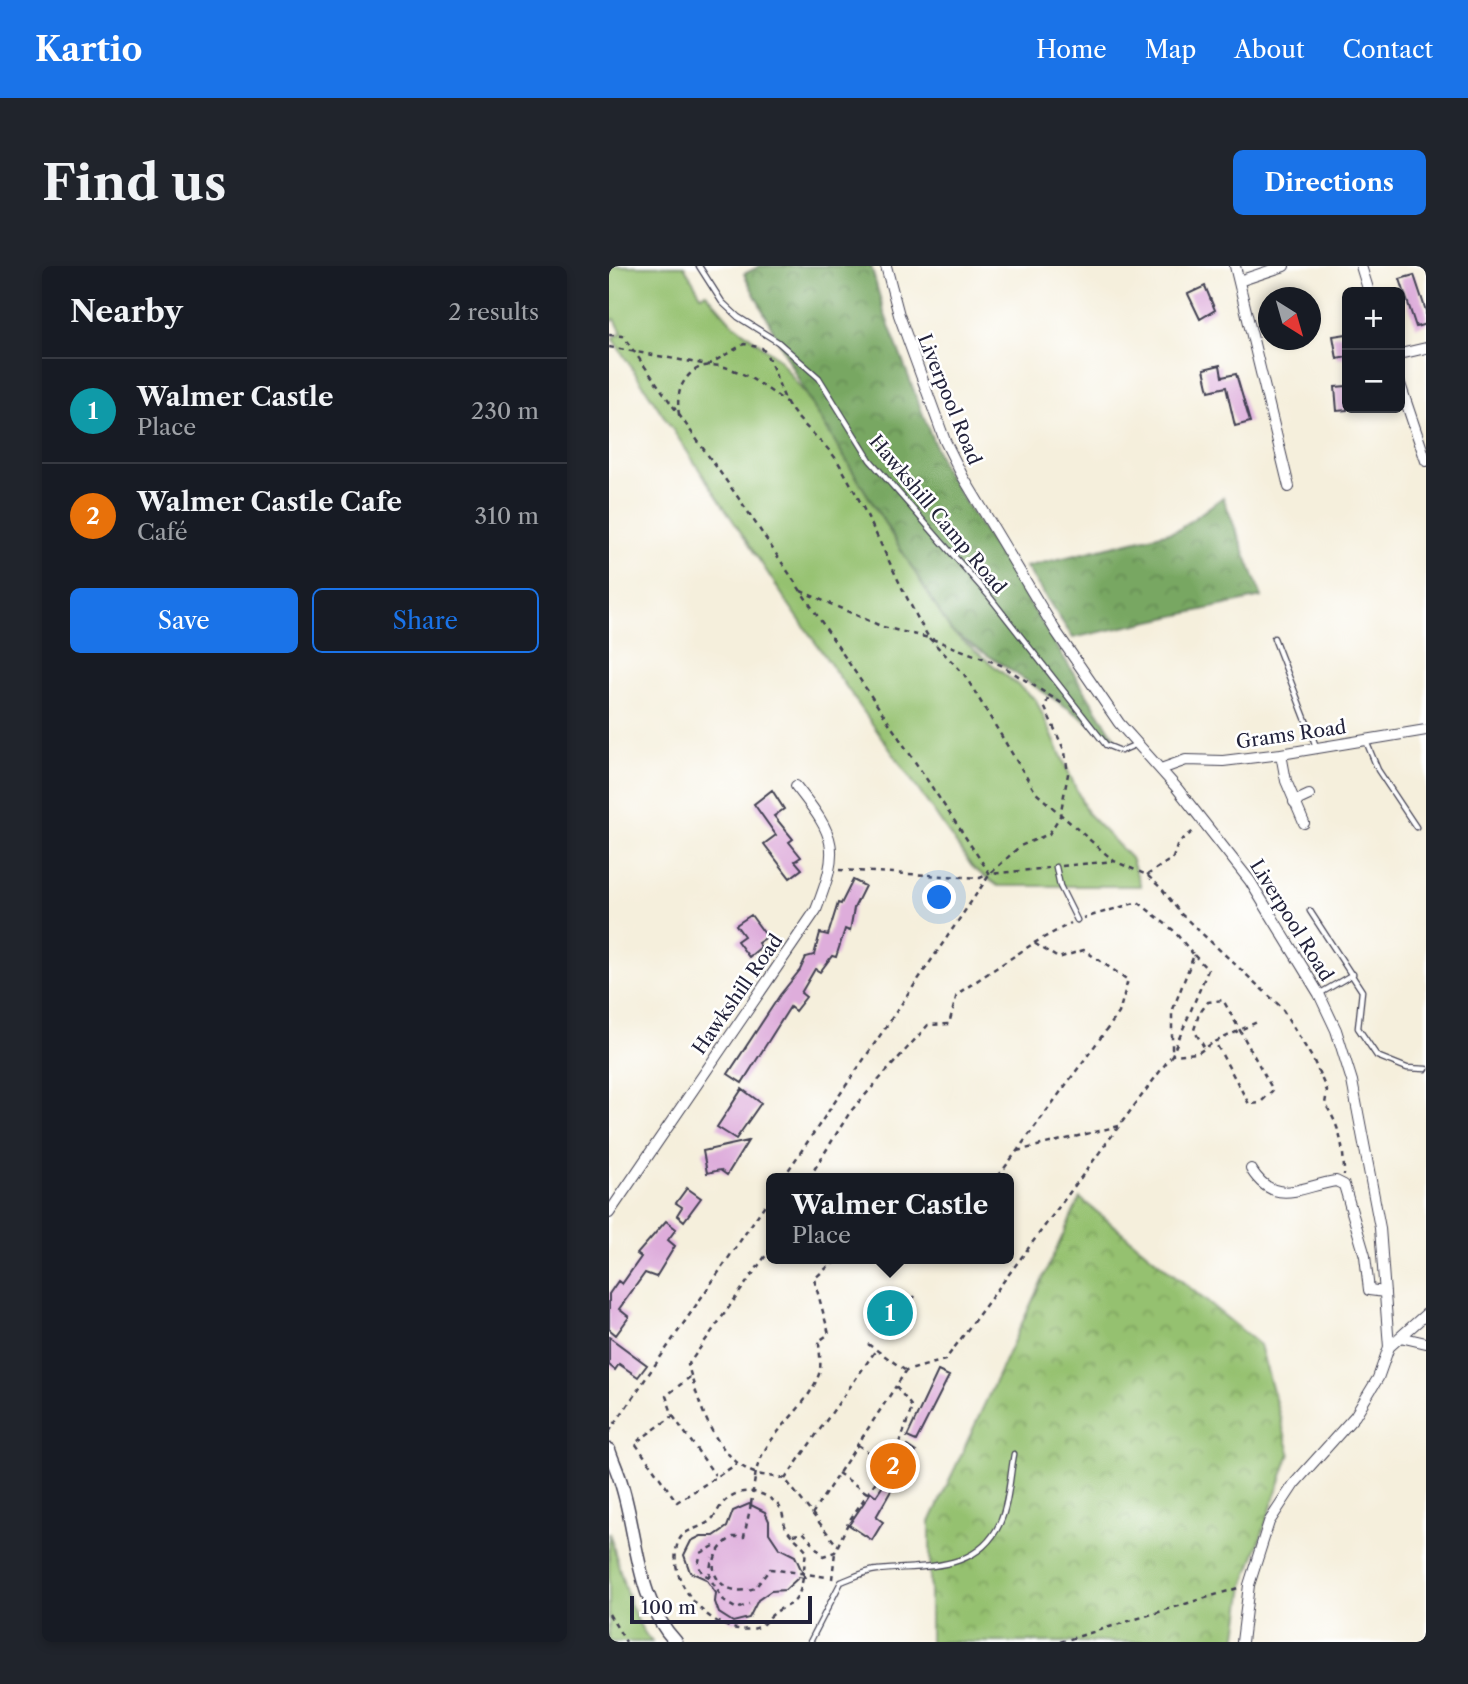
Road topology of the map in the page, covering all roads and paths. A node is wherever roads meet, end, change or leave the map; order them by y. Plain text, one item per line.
1 (699, 266) edge
2 (886, 266) edge
3 (1235, 266) edge
4 (1284, 266) edge
5 (1361, 266) edge
6 (1238, 281) junction
7 (1367, 287) edge
8 (609, 335) edge
9 (609, 347) edge
10 (1426, 348) edge
11 (631, 349) junction
12 (1405, 353) edge
13 (708, 365) junction
14 (1405, 399) edge
15 (787, 403) junction
16 (679, 417) junction
17 (1426, 461) edge
18 (1289, 487) dead end
19 (798, 589) junction
20 (929, 638) junction
21 (1274, 638) dead end
22 (1426, 730) edge
23 (1366, 740) junction
24 (1137, 744) junction
25 (1317, 749) junction
26 (1281, 754) junction
27 (1161, 769) junction
28 (796, 786) dead end
29 (1309, 795) dead end
30 (1294, 802) junction
31 (1060, 816) junction
32 (1204, 822) junction
33 (1304, 823) dead end
34 (1416, 827) dead end
35 (1114, 860) junction
36 (1056, 867) junction
37 (832, 870) junction
38 (990, 874) junction
39 (1147, 875) junction
40 (1310, 911) dead end
41 (1077, 920) junction
42 (1034, 943) junction
43 (1194, 955) junction
44 (1353, 974) junction
45 (1319, 994) junction
46 (1258, 1022) dead end
47 (1240, 1030) junction
48 (1215, 1042) junction
49 (1204, 1047) junction
50 (1172, 1055) junction
51 (1426, 1069) edge
52 (1119, 1126) junction
53 (1017, 1151) junction
54 (1251, 1169) dead end
55 (786, 1173) edge
56 (812, 1173) edge
57 (1001, 1173) edge
58 (1344, 1185) junction
59 (766, 1203) edge
60 (609, 1213) edge
61 (766, 1255) edge
62 (831, 1264) edge
63 (1385, 1292) junction
64 (1426, 1314) edge
65 (1400, 1337) junction
66 (1426, 1343) edge
67 (868, 1344) dead end
68 (1389, 1347) junction
69 (876, 1350) junction
70 (906, 1371) junction
71 (691, 1376) junction
72 (895, 1386) junction
73 (673, 1416) junction
74 (609, 1432) edge
75 (857, 1444) junction
76 (609, 1450) edge
77 (1014, 1454) dead end
78 (737, 1464) junction
79 (887, 1465) junction
80 (838, 1473) junction
81 (715, 1475) junction
82 (755, 1476) junction
83 (785, 1479) junction
84 (868, 1493) junction
85 (812, 1514) junction
86 (793, 1535) junction
87 (836, 1544) junction
88 (713, 1546) dead end
89 (835, 1552) junction
90 (715, 1555) junction
91 (804, 1569) dead end
92 (709, 1577) junction
93 (827, 1577) dead end
94 (803, 1578) dead end
95 (832, 1579) dead end
96 (1249, 1585) junction
97 (749, 1604) dead end
98 (609, 1614) edge
99 (626, 1642) edge
100 (676, 1642) edge
101 (810, 1642) edge
102 (1060, 1642) edge
103 (1242, 1642) edge

1 - 24 lane, Hawkshill Camp Road
2 - 24 street, Liverpool Road
3 - 6 street
4 - 6 street
5 - 7 street
6 - 18 street
8 - 11 path
9 - 11 path
10 - 12 street
11 - 13 path
11 - 16 path
13 - 15 path
13 - 15 path
13 - 16 path
14 - 17 street
15 - 20 path
16 - 19 path
19 - 20 path
19 - 38 path
20 - 31 path
20 - 31 path
21 - 25 lane
22 - 23 street, Grams Road
23 - 25 street, Grams Road
23 - 34 lane
24 - 27 street, Liverpool Road
25 - 26 street, Grams Road
26 - 27 street, Grams Road
26 - 30 street
27 - 32 street, Liverpool Road
28 - 37 street, Hawkshill Road
29 - 30 street
30 - 33 street
31 - 35 path
31 - 38 path
32 - 39 path
32 - 45 street, Liverpool Road
35 - 36 path
35 - 39 path
36 - 38 path
36 - 41 lane
37 - 38 path
37 - 60 street, Hawkshill Road
38 - 55 path
39 - 58 path
40 - 44 lane
41 - 42 path
41 - 43 path
42 - 53 path
42 - 56 path
43 - 50 path
43 - 50 path
44 - 45 lane
44 - 51 lane
45 - 63 street, Liverpool Road
46 - 47 path
47 - 48 path
47 - 48 path
47 - 49 path
48 - 49 path
49 - 50 path
50 - 52 path
52 - 53 path
52 - 70 path
53 - 57 path
54 - 58 street
58 - 63 street
59 - 74 path
61 - 71 path
62 - 82 path
63 - 68 street, Liverpool Road
64 - 65 street
65 - 66 street
65 - 68 street
67 - 69 path
68 - 96 street, Liverpool Road
69 - 70 path
69 - 83 path
70 - 72 path
71 - 73 path
71 - 78 path
72 - 75 path
72 - 79 path
73 - 81 path
73 - 81 path
75 - 79 path
75 - 80 path
76 - 100 street
77 - 101 lane
78 - 81 path
78 - 82 path
79 - 84 path
80 - 84 path
80 - 85 path
82 - 83 path
82 - 90 path, bridge
83 - 85 path
84 - 87 path
85 - 87 path
86 - 89 path
86 - 91 path
86 - 94 path
87 - 89 path
88 - 92 path
89 - 95 path
90 - 92 path
90 - 93 path, bridge
92 - 97 path
96 - 102 path
96 - 103 street, Liverpool Road
98 - 99 path

